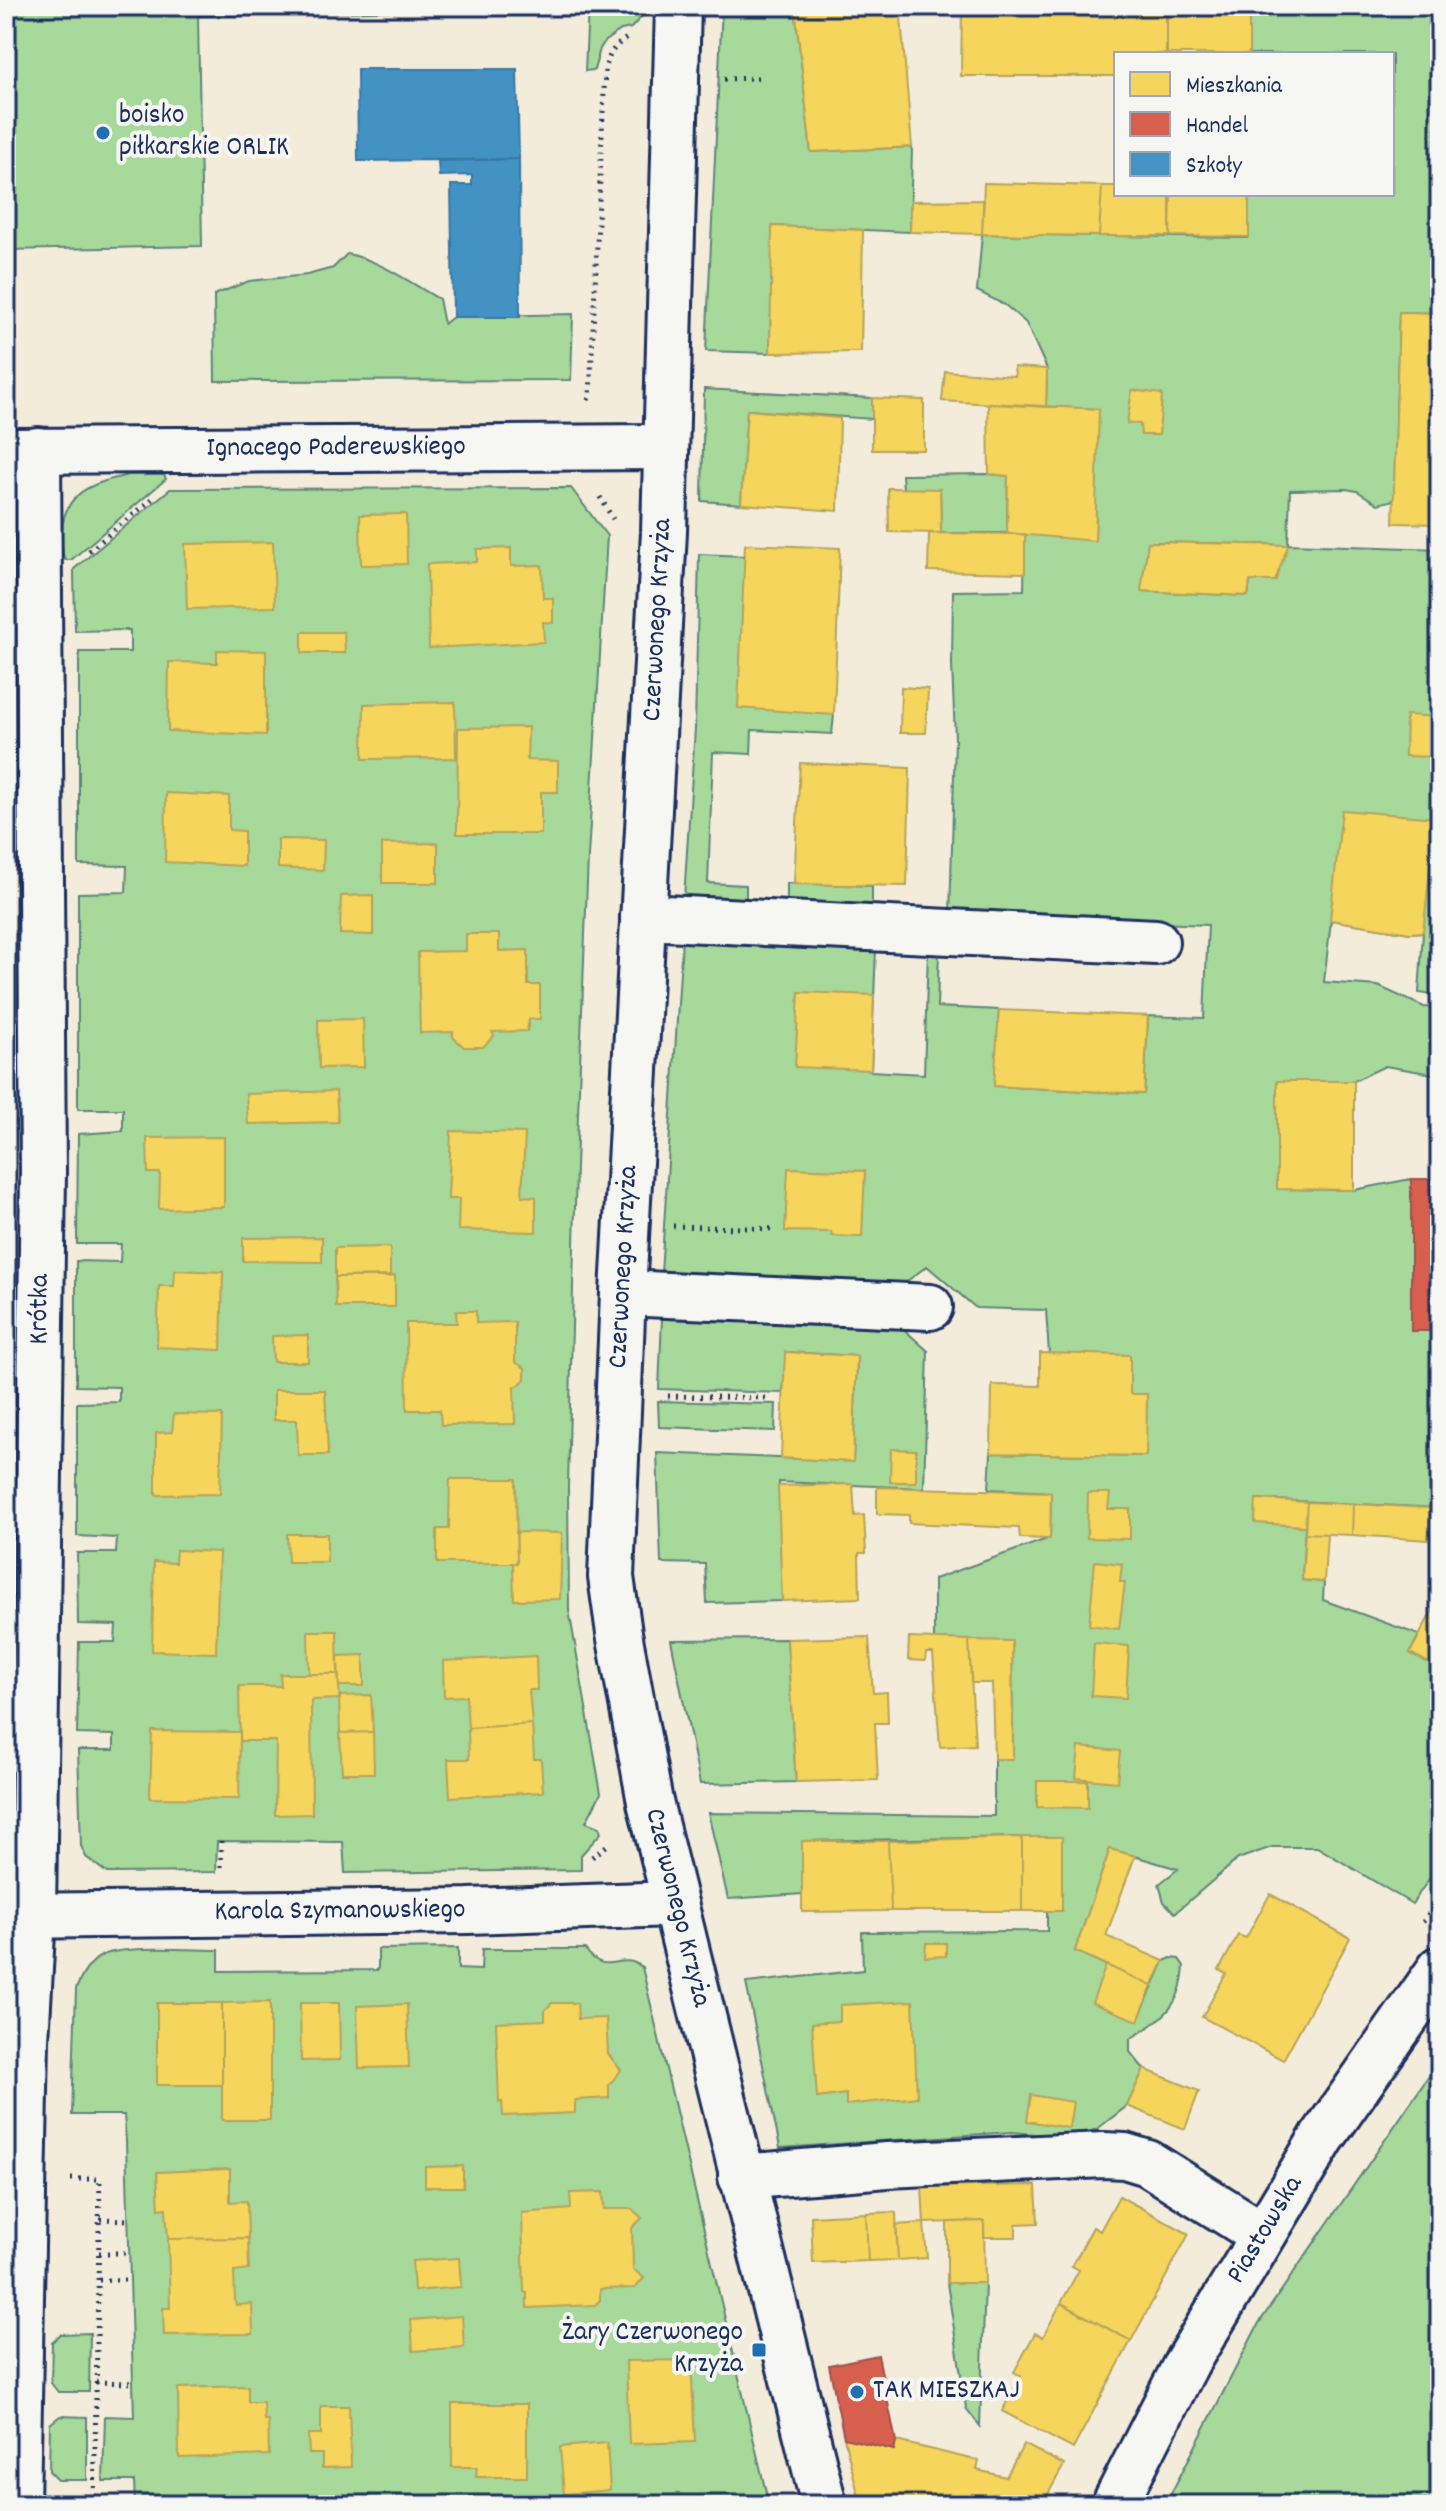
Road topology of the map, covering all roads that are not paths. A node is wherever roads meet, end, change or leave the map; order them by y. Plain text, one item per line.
1 (678, 6) edge
2 (666, 447) junction
3 (22, 450) edge
4 (643, 917) junction
5 (1156, 942) dead end
6 (623, 1293) junction
7 (930, 1307) dead end
8 (674, 1904) junction
9 (19, 1916) edge
10 (1440, 1969) edge
11 (741, 2177) junction
12 (1263, 2235) junction
13 (17, 2505) edge
14 (824, 2505) edge
15 (1114, 2505) edge

1 - 2 street, Czerwonego Krzyża
2 - 3 street, Ignacego Paderewskiego
2 - 4 street, Czerwonego Krzyża
3 - 9 street, Krótka
4 - 5 street
4 - 6 street, Czerwonego Krzyża
6 - 7 street
6 - 8 street, Czerwonego Krzyża
8 - 9 street, Karola Szymanowskiego
8 - 11 street, Czerwonego Krzyża
9 - 13 street, Krótka
10 - 12 street, Piastowska
11 - 12 street
11 - 14 street, Czerwonego Krzyża
12 - 15 street, Piastowska

